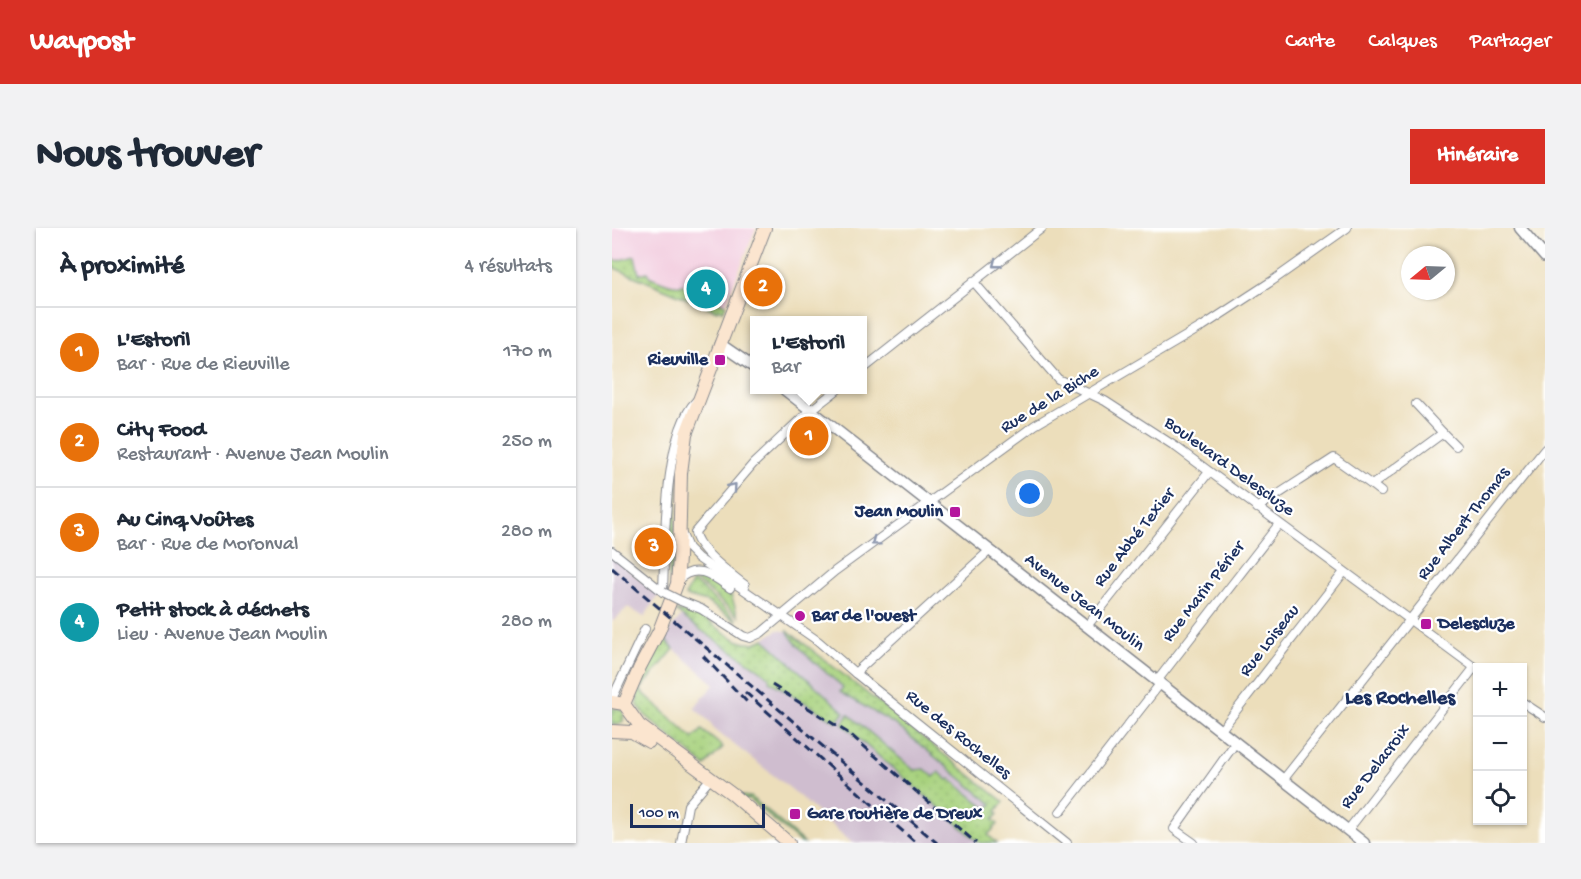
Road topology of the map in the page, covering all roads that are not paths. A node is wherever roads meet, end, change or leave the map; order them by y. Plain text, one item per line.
1 (765, 228) edge
2 (1042, 228) edge
3 (1347, 228) edge
4 (1520, 228) edge
5 (1545, 257) edge
6 (973, 281) junction
7 (720, 344) junction
8 (750, 365) edge
9 (867, 366) edge
10 (790, 394) edge
11 (832, 394) edge
12 (1090, 394) junction
13 (699, 399) junction
14 (1416, 404) dead end
15 (812, 410) junction
16 (1443, 433) junction
17 (1456, 446) dead end
18 (1545, 449) edge
19 (1209, 472) junction
20 (1372, 485) junction
21 (1381, 492) dead end
22 (926, 504) junction
23 (1257, 508) junction
24 (1279, 524) junction
25 (680, 530) junction
26 (990, 550) junction
27 (612, 551) edge
28 (1344, 572) junction
29 (678, 580) junction
30 (663, 592) junction
31 (780, 618) junction
32 (1410, 621) junction
33 (1088, 625) junction
34 (645, 630) dead end
35 (1473, 667) edge
36 (855, 673) junction
37 (1473, 673) edge
38 (1158, 683) junction
39 (620, 705) edge
40 (1527, 705) edge
41 (1545, 717) edge
42 (617, 730) edge
43 (1221, 730) junction
44 (1236, 742) junction
45 (1283, 780) junction
46 (709, 781) junction
47 (1060, 812) dead end
48 (1348, 830) junction
49 (681, 843) edge
50 (789, 843) edge
51 (1066, 843) edge
52 (1194, 843) edge
53 (1364, 843) edge

1 - 7 main road
2 -> 6 street
3 - 12 street, Rue de la Biche
4 - 5 street
6 - 9 street
6 - 12 street, Boulevard Delescluze
7 - 8 street
7 - 13 main road
10 - 15 street, Avenue Jean Moulin
11 - 15 street
12 - 19 street, Boulevard Delescluze
12 - 22 street, Rue de la Biche
13 - 25 main road
13 - 30 street
14 - 16 street
15 - 22 street, Avenue Jean Moulin
31 -> 15 street, Rue des Rochelles
16 - 17 street
16 - 20 street
18 - 32 street, Rue Albert Thomas
19 - 23 street, Boulevard Delescluze
19 - 33 street, Rue Abbé Texier
20 - 21 street
20 - 23 street
22 - 26 street, Avenue Jean Moulin
22 -> 31 street, Rue de la Biche
23 - 24 street, Boulevard Delescluze
24 - 28 street, Boulevard Delescluze
24 - 38 street, Rue Marin Périer
25 - 29 main road
25 - 31 street, Rue des Rochelles
26 - 33 street, Avenue Jean Moulin
26 - 36 street
27 - 30 street
28 - 32 street, Boulevard Delescluze
28 - 43 street, Rue Loiseau
29 - 31 street, Rue des Rochelles
29 - 39 main road
30 - 31 street, Rue de la Biche, bridge
31 - 36 street, Rue des Rochelles
32 - 35 street, Boulevard Delescluze
32 - 45 street, Rue Albert Thomas
33 - 38 street, Avenue Jean Moulin
34 - 39 street
36 - 51 street, Rue des Rochelles
37 - 48 street, Rue Delacroix
38 - 43 street, Avenue Jean Moulin
38 - 47 street, Rue Marin Périer
39 - 42 main road
39 - 46 main road
40 - 41 street
42 - 46 main road
43 - 44 street, Avenue Jean Moulin
44 - 45 street, Avenue Jean Moulin
44 - 52 street
45 - 48 street, Avenue Jean Moulin
46 - 49 street
46 - 50 main road
48 - 53 street, Avenue Jean Moulin

